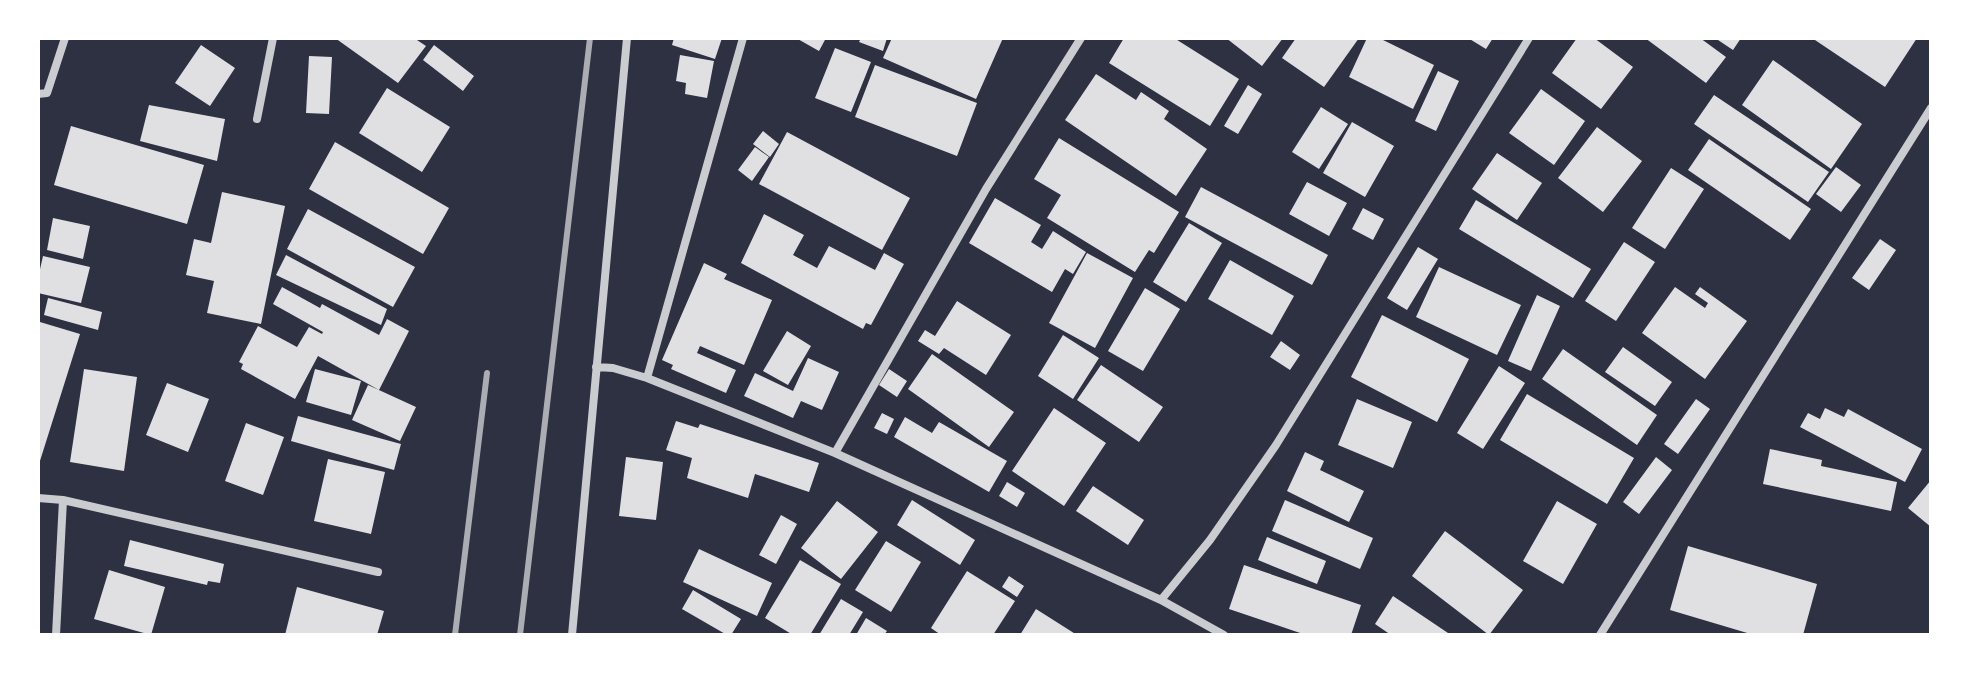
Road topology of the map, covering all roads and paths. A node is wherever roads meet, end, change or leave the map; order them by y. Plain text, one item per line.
1 (65, 38) edge
2 (273, 38) edge
3 (627, 38) edge
4 (743, 38) edge
5 (1081, 38) edge
6 (1529, 38) edge
7 (38, 94) edge
8 (1931, 108) edge
9 (257, 119) dead end
10 (596, 367) junction
11 (647, 378) junction
12 (835, 453) junction
13 (38, 498) edge
14 (63, 500) junction
15 (378, 572) dead end
16 (1161, 600) junction
17 (56, 635) edge
18 (572, 635) edge
19 (1224, 635) edge
20 (1600, 635) edge

1 - 7 street
2 - 9 street
3 - 10 street
4 - 11 street
5 - 12 street
6 - 16 street
8 - 20 street
10 - 11 street
10 - 18 street
11 - 12 street
12 - 16 street
13 - 14 street
14 - 15 street
14 - 17 street
16 - 19 street

